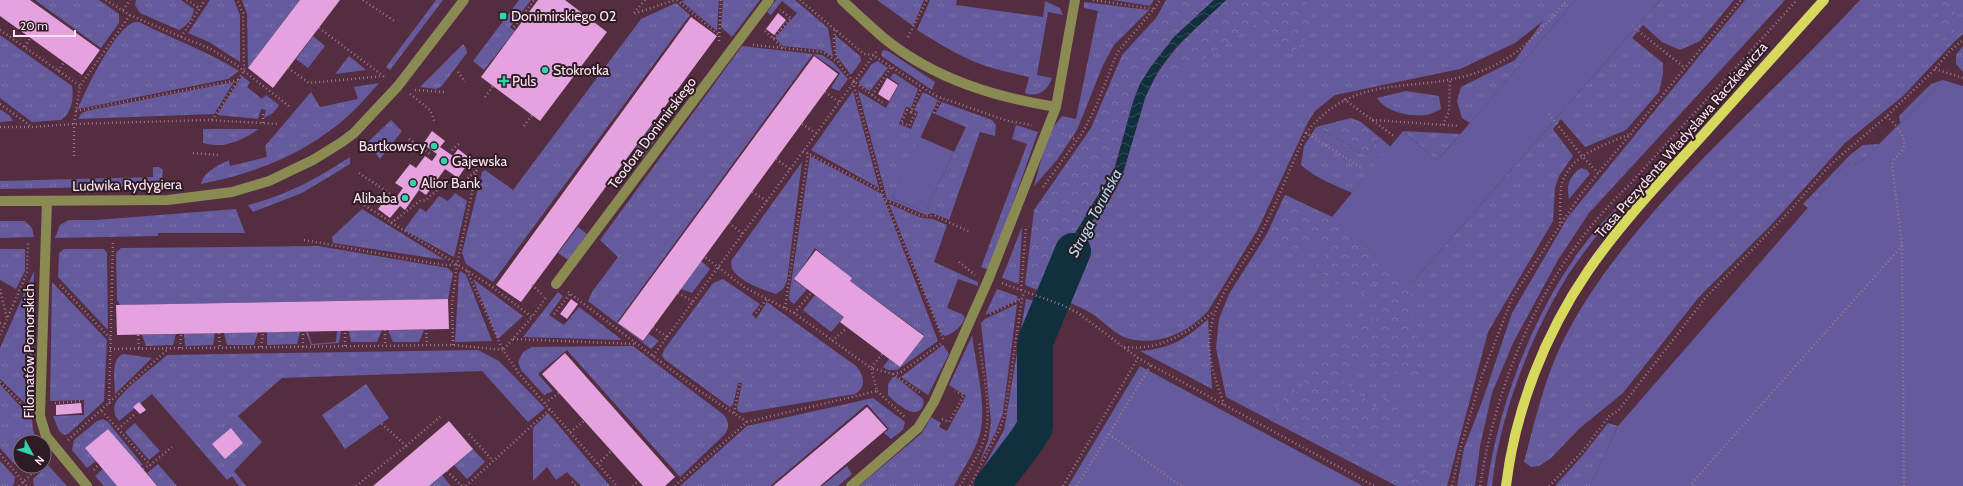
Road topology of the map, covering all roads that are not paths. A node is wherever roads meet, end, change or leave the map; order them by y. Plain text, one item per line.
1 (464, 0) edge
2 (769, 0) edge
3 (842, 0) edge
4 (1075, 0) edge
5 (1824, 0) edge
6 (1056, 107) junction
7 (0, 201) edge
8 (47, 201) junction
9 (556, 284) road end
10 (87, 486) edge
11 (851, 486) edge
12 (1506, 486) edge

1 - 8 street, Ludwika Rydygiera
2 - 9 street, Teodora Donimirskiego
3 - 6 street
4 - 6 street
5 - 12 main road, Trasa Prezydenta Władysława Raczkiewicza
6 - 11 street
7 - 8 street, Ludwika Rydygiera
8 - 10 street, Filomatów Pomorskich

